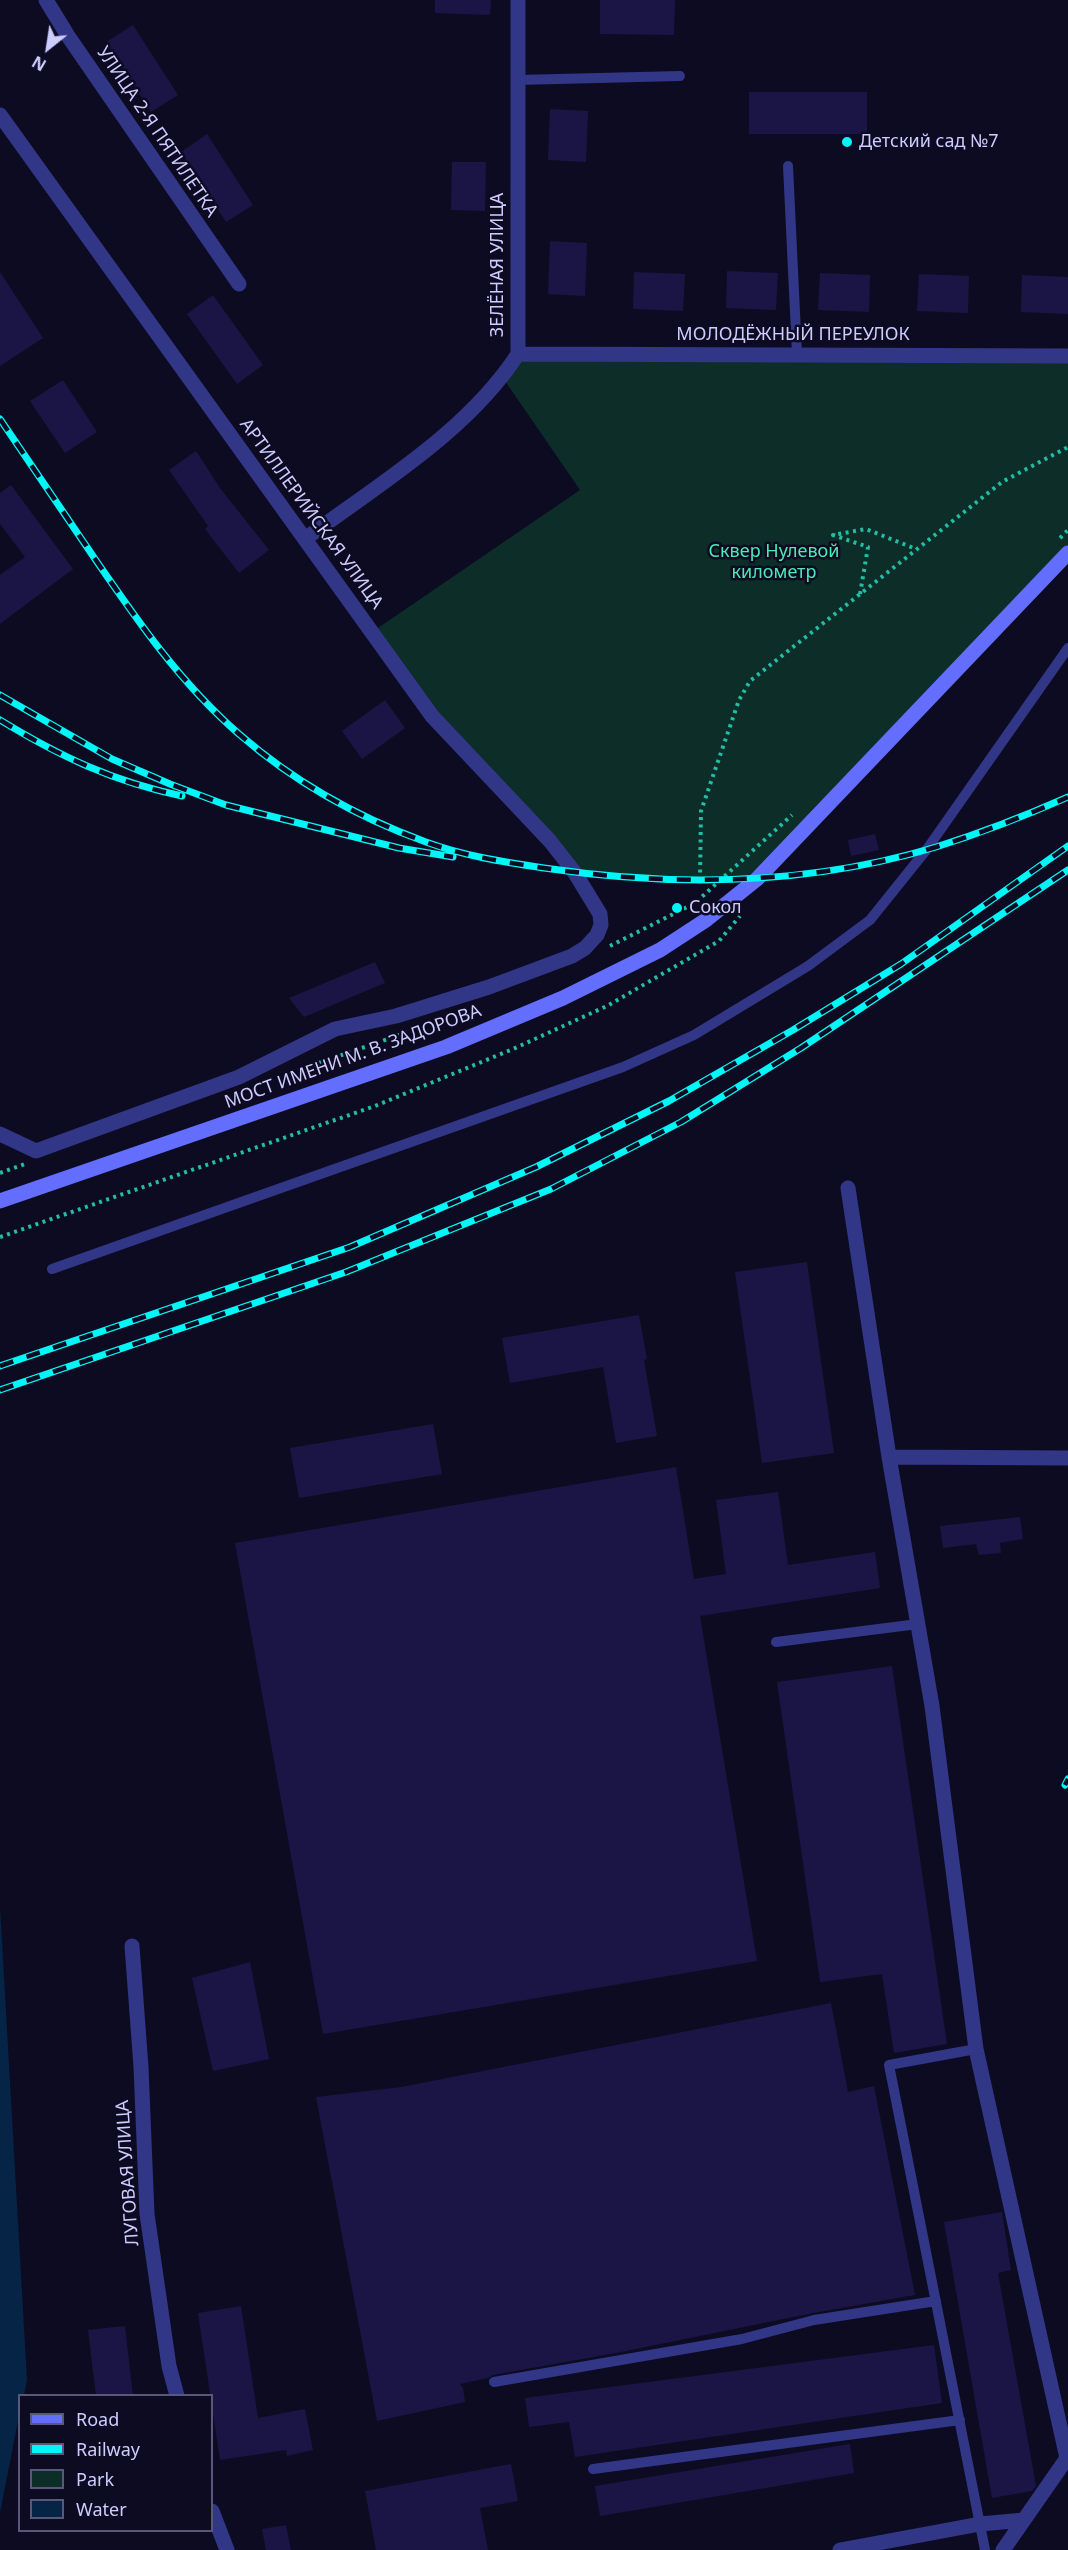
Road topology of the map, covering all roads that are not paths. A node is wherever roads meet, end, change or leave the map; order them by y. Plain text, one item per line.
1 (46, 0) edge
2 (518, 0) edge
3 (680, 76) dead end
4 (517, 80) junction
5 (0, 115) edge
6 (788, 166) dead end
7 (239, 284) dead end
8 (518, 354) junction
9 (797, 354) junction
10 (1068, 356) edge
11 (305, 538) junction
12 (1068, 553) edge
13 (1068, 648) edge
14 (0, 1134) edge
15 (848, 1188) dead end
16 (0, 1201) edge
17 (52, 1269) dead end
18 (889, 1457) junction
19 (1068, 1458) edge
20 (918, 1624) junction
21 (776, 1642) dead end
22 (132, 1946) dead end
23 (976, 2049) junction
24 (936, 2301) junction
25 (494, 2382) dead end
26 (176, 2394) edge
27 (960, 2420) junction
28 (593, 2469) dead end
29 (213, 2514) edge
30 (1024, 2520) junction
31 (980, 2524) junction
32 (227, 2550) edge
33 (840, 2550) edge
34 (986, 2550) edge
35 (1003, 2550) edge

1 - 7 street, УЛИЦА 2-Я ПЯТИЛЕТКА
2 - 4 street, ЗЕЛЁНАЯ УЛИЦА
3 - 4 lane
4 - 8 street, ЗЕЛЁНАЯ УЛИЦА
5 - 11 street, АРТИЛЛЕРИЙСКАЯ УЛИЦА
6 - 9 lane
8 - 9 street, МОЛОДЁЖНЫЙ ПЕРЕУЛОК
8 - 11 street, ЗЕЛЁНАЯ УЛИЦА
9 - 10 street, МОЛОДЁЖНЫЙ ПЕРЕУЛОК
11 - 14 street, АРТИЛЛЕРИЙСКАЯ УЛИЦА
12 - 16 main road, МОСТ ИМЕНИ М. В. ЗАДОРОВА
13 - 17 lane
15 - 18 street
18 - 19 street
18 - 20 street
20 - 21 lane
20 - 23 street
22 - 26 street, ЛУГОВАЯ УЛИЦА
23 - 24 lane
23 - 30 street
24 - 25 lane
24 - 27 lane
27 - 28 lane
27 - 31 lane
29 - 32 street
30 - 31 street
30 - 35 street
31 - 33 street
31 - 34 lane

